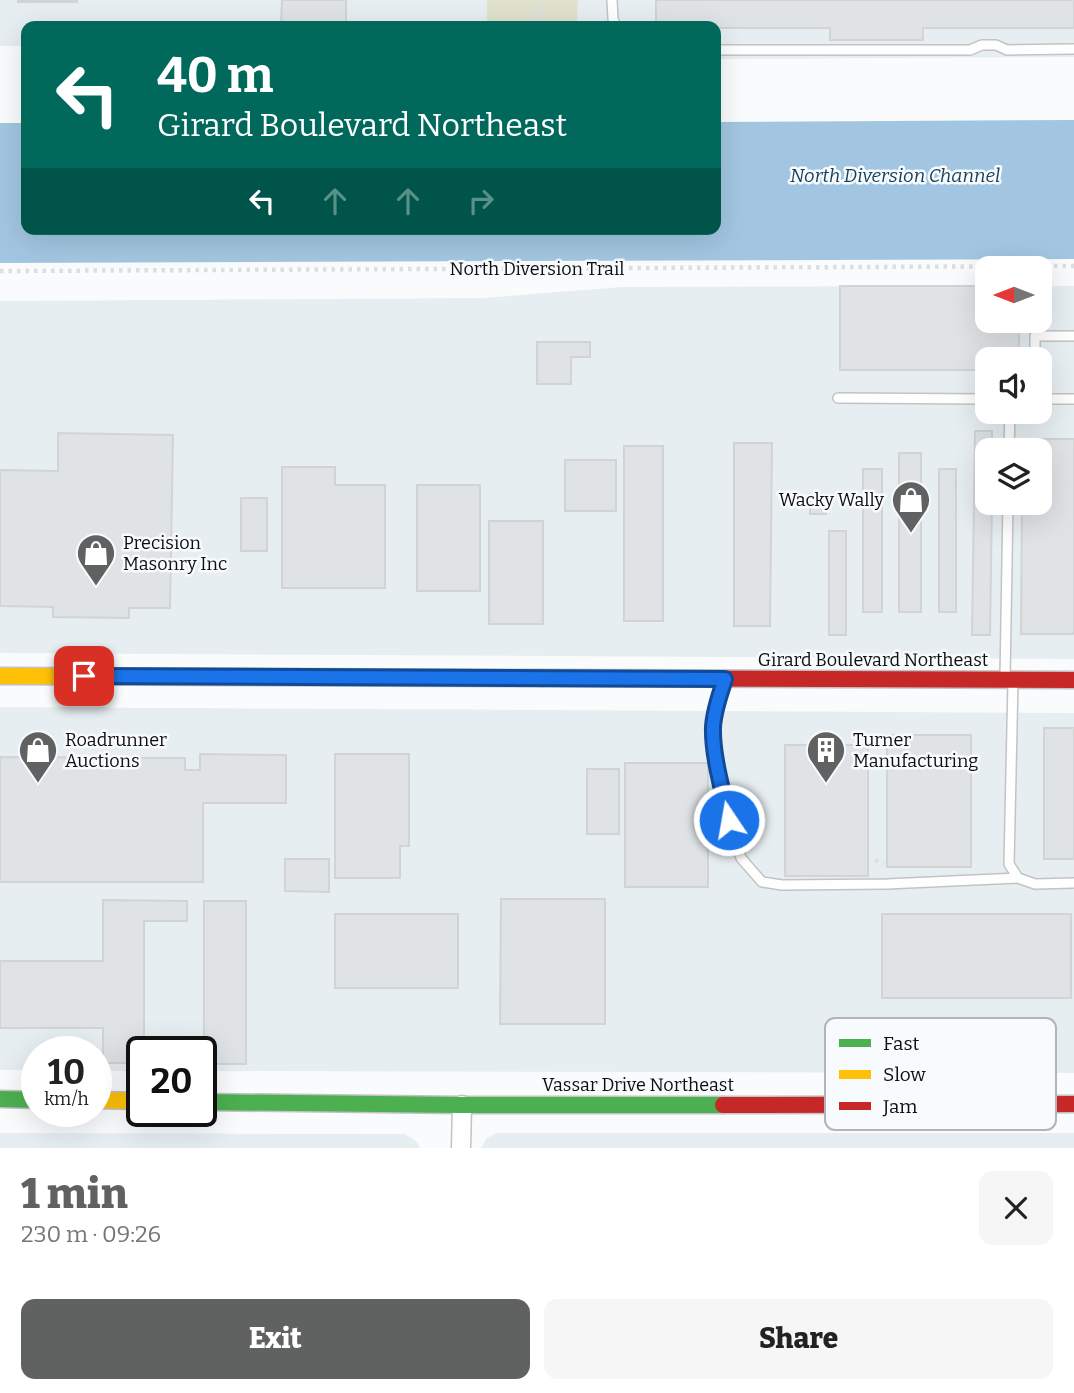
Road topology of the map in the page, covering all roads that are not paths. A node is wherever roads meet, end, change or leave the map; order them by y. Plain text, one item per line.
1 (612, 0) edge
2 (614, 21) edge
3 (1074, 49) edge
4 (721, 50) edge
5 (1074, 336) edge
6 (1035, 347) edge
7 (838, 398) dead end
8 (975, 399) edge
9 (1052, 399) edge
10 (1074, 399) edge
11 (1008, 515) edge
12 (0, 676) edge
13 (725, 679) junction
14 (1009, 680) junction
15 (1074, 680) edge
16 (1018, 878) junction
17 (1074, 883) edge
18 (0, 1099) edge
19 (21, 1100) edge
20 (217, 1102) edge
21 (825, 1104) edge
22 (1056, 1104) edge
23 (1074, 1104) edge
24 (462, 1105) junction
25 (461, 1148) edge

1 - 2 lane
3 - 4 lane
5 - 6 lane
7 - 8 lane
9 - 10 lane
11 - 14 lane
12 - 13 street, Girard Boulevard Northeast
13 - 14 street, Girard Boulevard Northeast
13 - 16 lane
14 - 15 street, Girard Boulevard Northeast
14 - 16 lane
16 - 17 lane
18 - 19 street
20 - 24 street, Vassar Drive Northeast
21 - 24 street, Vassar Drive Northeast
22 - 23 street, Vassar Drive Northeast
24 - 25 street

